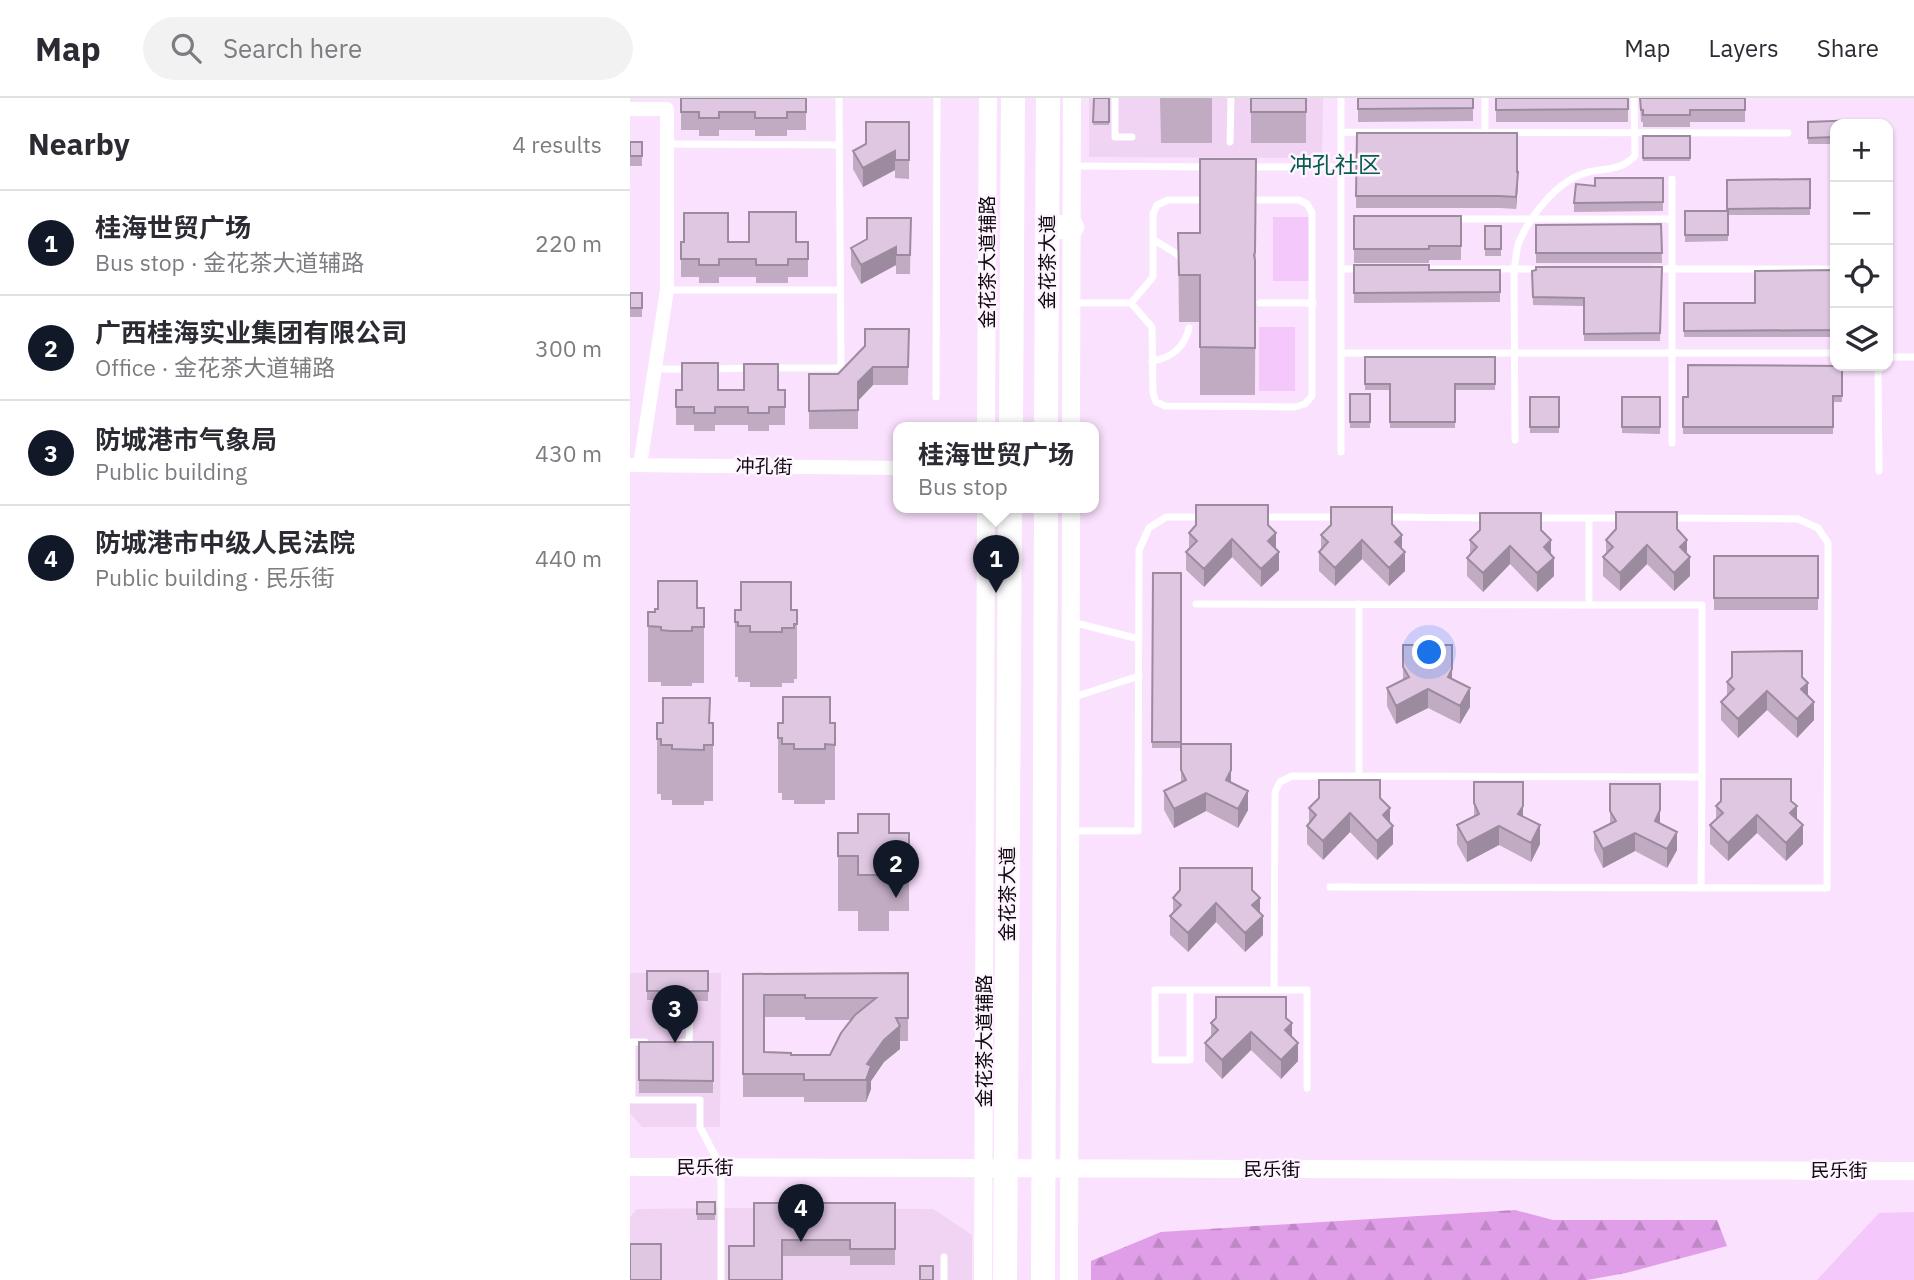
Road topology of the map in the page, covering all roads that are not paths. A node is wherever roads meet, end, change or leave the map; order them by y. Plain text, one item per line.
1 (839, 98) edge
2 (937, 98) edge
3 (988, 98) edge
4 (1013, 98) edge
5 (1048, 98) edge
6 (1072, 98) edge
7 (1115, 98) edge
8 (1231, 98) edge
9 (1341, 98) edge
10 (1485, 98) edge
11 (1634, 98) edge
12 (630, 109) edge
13 (1341, 132) junction
14 (1485, 132) junction
15 (1634, 132) junction
16 (1788, 132) dead end
17 (1132, 137) dead end
18 (1230, 142) dead end
19 (667, 144) junction
20 (839, 145) junction
21 (1072, 166) junction
22 (1220, 167) edge
23 (1233, 167) edge
24 (1341, 167) junction
25 (1672, 179) dead end
26 (1341, 218) junction
27 (1354, 218) edge
28 (1450, 219) edge
29 (1531, 219) junction
30 (1672, 219) junction
31 (1047, 227) junction
32 (1072, 227) junction
33 (1154, 240) junction
34 (1184, 264) edge
35 (1341, 269) junction
36 (1367, 269) edge
37 (1408, 269) edge
38 (1514, 269) junction
39 (1554, 269) edge
40 (1646, 269) edge
41 (1672, 269) junction
42 (1830, 269) edge
43 (667, 290) junction
44 (840, 290) junction
45 (1072, 303) junction
46 (1131, 303) junction
47 (1259, 303) dead end
48 (1313, 303) junction
49 (1189, 328) dead end
50 (1341, 353) junction
51 (1515, 353) junction
52 (1672, 353) junction
53 (1830, 353) edge
54 (1893, 357) edge
55 (1914, 357) edge
56 (1152, 361) junction
57 (655, 369) junction
58 (1878, 371) edge
59 (936, 397) dead end
60 (986, 422) edge
61 (1011, 422) edge
62 (1046, 422) edge
63 (1071, 422) edge
64 (1515, 440) dead end
65 (1672, 443) dead end
66 (1341, 452) dead end
67 (635, 465) edge
68 (893, 468) edge
69 (1879, 471) dead end
70 (986, 513) edge
71 (1010, 513) edge
72 (1046, 513) edge
73 (1071, 513) edge
74 (1207, 517) edge
75 (1248, 517) edge
76 (1344, 517) edge
77 (1371, 517) edge
78 (1494, 518) edge
79 (1521, 518) edge
80 (1589, 518) junction
81 (1631, 518) edge
82 (1659, 518) edge
83 (1196, 604) dead end
84 (1359, 604) junction
85 (1589, 605) junction
86 (1071, 621) junction
87 (1139, 639) junction
88 (1139, 676) junction
89 (1070, 699) junction
90 (1359, 776) junction
91 (1702, 777) junction
92 (1070, 831) junction
93 (1330, 887) dead end
94 (1701, 888) junction
95 (1190, 990) junction
96 (1274, 990) junction
97 (690, 1009) dead end
98 (655, 1042) edge
99 (678, 1042) edge
100 (1307, 1088) dead end
101 (630, 1167) edge
102 (721, 1167) junction
103 (994, 1168) junction
104 (1044, 1168) junction
105 (1069, 1168) junction
106 (1914, 1171) edge
107 (944, 1256) dead end
108 (721, 1280) edge
109 (944, 1280) edge
110 (983, 1280) edge
111 (1005, 1280) edge
112 (1043, 1280) edge
113 (1069, 1280) edge

1 - 20 lane
2 - 59 lane
3 - 60 street, 金花茶大道辅路
4 - 61 highway, 金花茶大道
5 - 31 highway, 金花茶大道
6 - 21 street
7 - 17 lane
8 - 18 lane
9 - 13 lane
10 - 14 lane
11 - 15 lane
12 - 19 street
13 - 14 lane
13 - 24 lane
14 - 15 lane
15 - 16 lane
15 - 29 lane
19 - 20 lane
19 - 43 street
20 - 44 lane
21 - 22 lane
21 - 32 street
23 - 24 lane
24 - 26 lane
25 - 30 lane
26 - 27 lane
26 - 35 lane
28 - 29 lane
29 - 30 lane
29 - 38 lane
30 - 41 lane
31 - 32 highway
31 - 62 highway, 金花茶大道
32 - 45 street
33 - 34 lane
33 - 46 lane
33 - 48 lane
35 - 36 lane
35 - 50 lane
37 - 38 lane
38 - 39 lane
38 - 51 lane
40 - 41 lane
41 - 42 lane
41 - 52 lane
43 - 44 lane
43 - 57 street
44 - 57 lane
45 - 46 lane
45 - 63 street
46 - 56 lane
47 - 48 lane
48 - 56 lane
49 - 56 lane
50 - 51 lane
50 - 66 lane
51 - 52 lane
51 - 64 lane
52 - 53 lane
52 - 65 lane
54 - 55 lane
57 - 67 street
58 - 69 lane
67 - 68 street, 冲孔街
70 - 103 street, 金花茶大道辅路
71 - 103 highway, 金花茶大道
72 - 104 highway, 金花茶大道
73 - 86 street
74 - 87 lane
75 - 76 lane
77 - 78 lane
79 - 80 lane
80 - 81 lane
80 - 85 lane
82 - 94 lane
83 - 84 lane
84 - 85 lane
84 - 90 lane
85 - 91 lane
86 - 87 lane
86 - 89 street
87 - 88 lane
88 - 89 lane
88 - 92 lane
89 - 92 street
90 - 91 lane
90 - 96 lane
91 - 94 lane
92 - 105 street
93 - 94 lane
95 - 95 lane
95 - 96 lane
96 - 100 lane
97 - 99 lane
98 - 102 lane
101 - 102 street, 民乐街
102 - 103 street, 民乐街
102 - 108 lane
103 - 104 street, 民乐街
103 - 110 street, 金花茶大道辅路
103 - 111 highway, 金花茶大道
104 - 105 street, 民乐街
104 - 112 highway, 金花茶大道
105 - 106 street, 民乐街
105 - 113 street
107 - 109 lane

